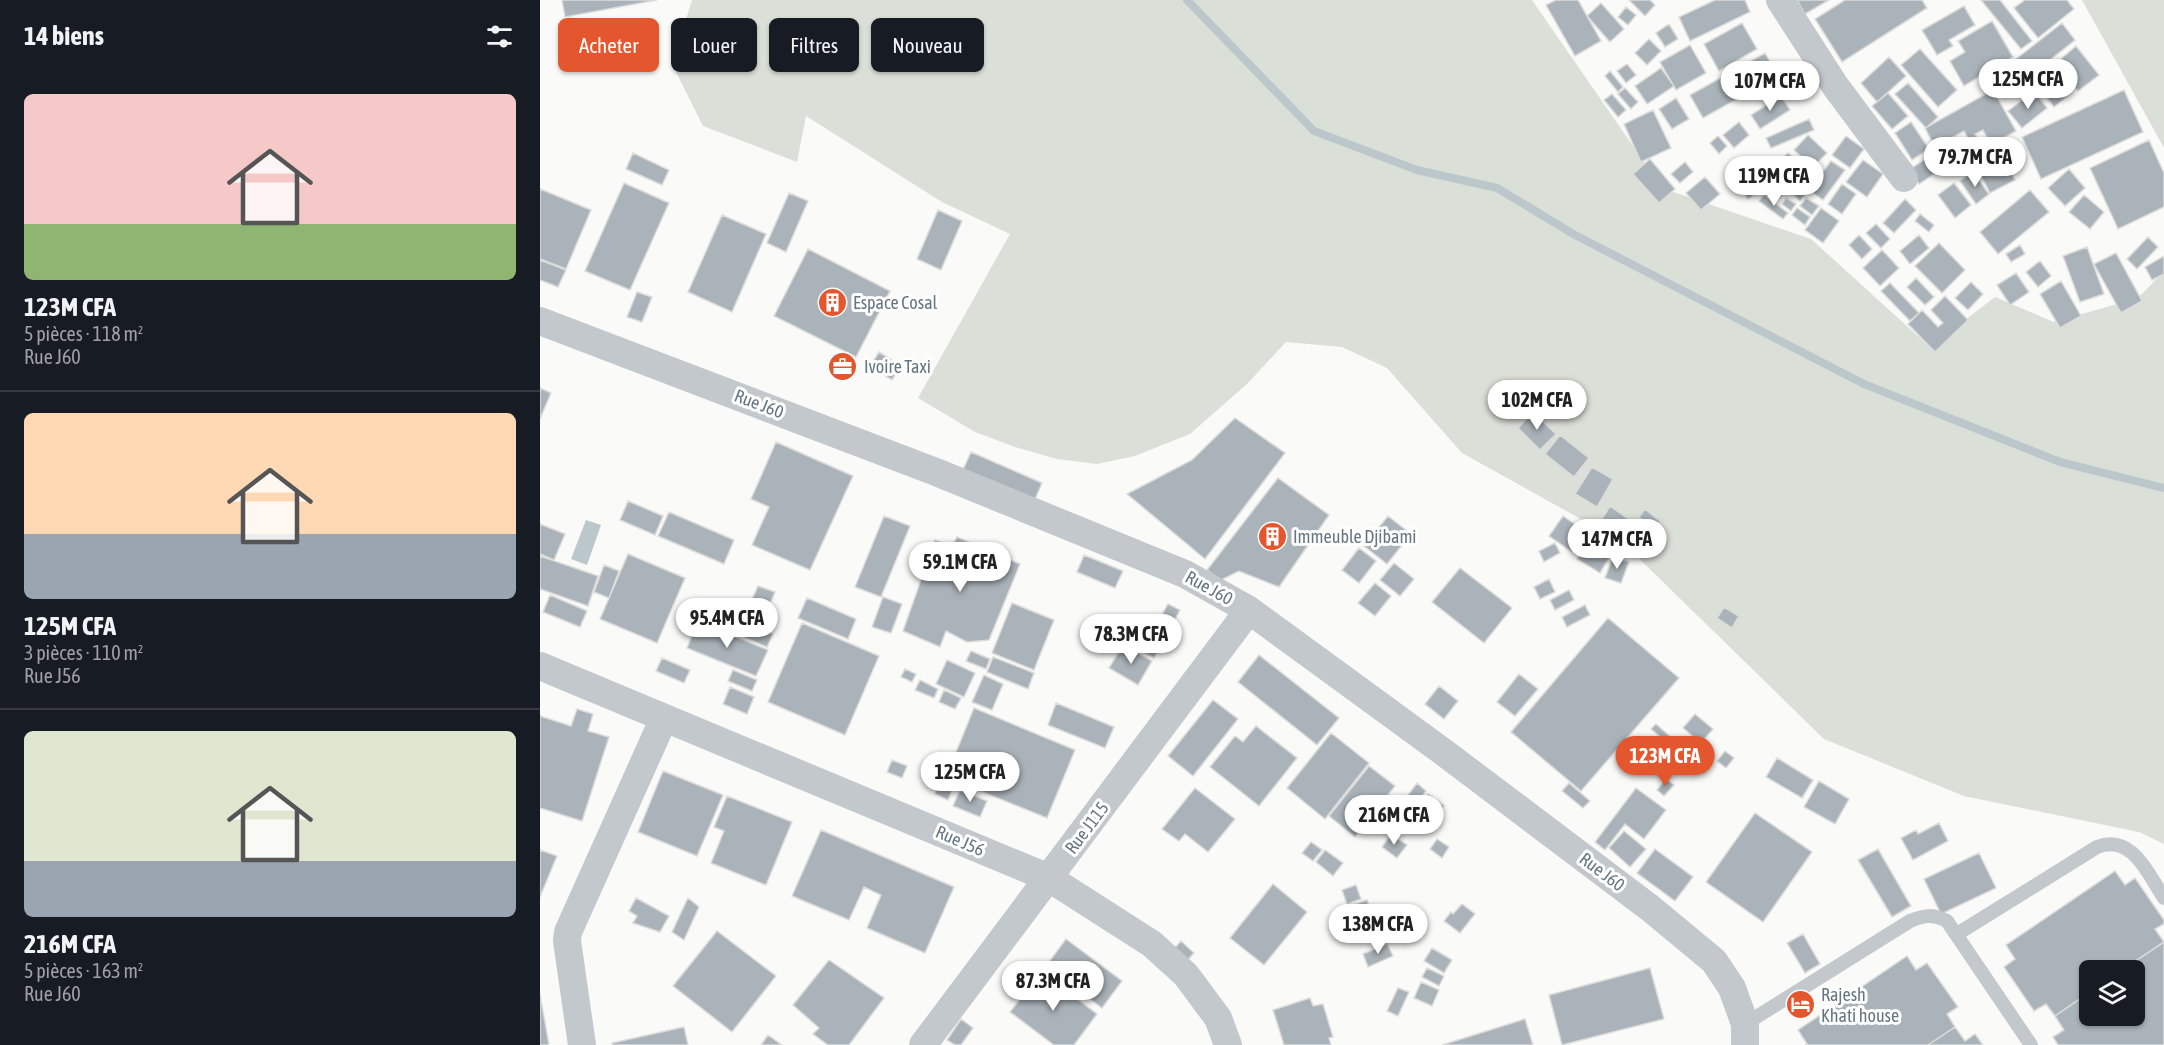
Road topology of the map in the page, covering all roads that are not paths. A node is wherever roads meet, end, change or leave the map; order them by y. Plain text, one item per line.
1 (1780, 0) edge
2 (1904, 178) dead end
3 (540, 321) edge
4 (1249, 610) junction
5 (540, 666) edge
6 (664, 718) junction
7 (1049, 878) junction
8 (2164, 898) edge
9 (1957, 934) junction
10 (1745, 1034) edge
11 (582, 1045) edge
12 (923, 1045) edge
13 (1228, 1045) edge
14 (2031, 1045) edge

1 - 2 street
3 - 4 street, Rue J60
4 - 7 street, Rue J115
4 - 10 street, Rue J60
5 - 6 street, Rue J56
6 - 7 street, Rue J56
6 - 11 street
7 - 12 street, Rue J115
7 - 13 street, Rue J56
8 - 9 lane
9 - 10 lane
9 - 14 lane

